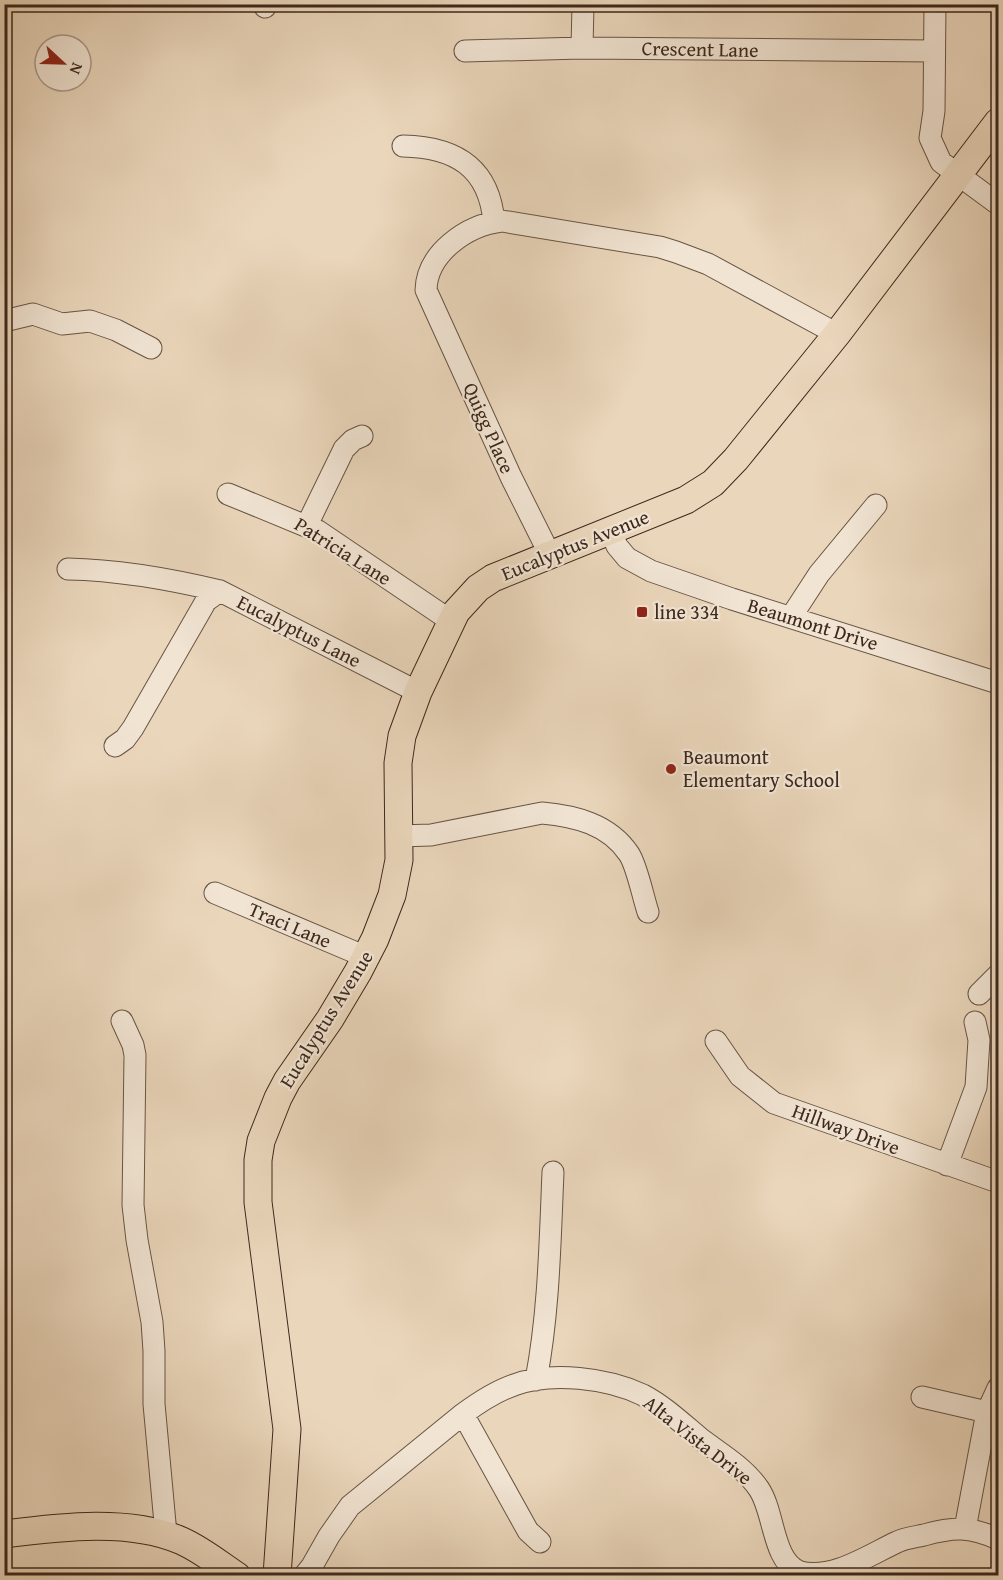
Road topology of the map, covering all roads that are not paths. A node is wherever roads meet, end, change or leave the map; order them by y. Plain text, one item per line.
1 (583, 4) edge
2 (935, 4) edge
3 (582, 48) junction
4 (465, 51) dead end
5 (934, 51) junction
6 (999, 122) edge
7 (403, 146) dead end
8 (957, 175) junction
9 (999, 204) edge
10 (494, 222) junction
11 (4, 321) edge
12 (837, 334) junction
13 (151, 348) dead end
14 (362, 436) dead end
15 (228, 494) dead end
16 (876, 506) dead end
17 (307, 525) junction
18 (610, 530) junction
19 (550, 555) junction
20 (68, 569) dead end
21 (220, 591) junction
22 (791, 617) junction
23 (451, 621) junction
24 (999, 683) edge
25 (418, 692) junction
26 (115, 746) dead end
27 (399, 836) junction
28 (214, 893) dead end
29 (648, 912) dead end
30 (366, 957) junction
31 (999, 975) edge
32 (979, 994) dead end
33 (122, 1021) dead end
34 (975, 1022) dead end
35 (716, 1041) dead end
36 (946, 1165) junction
37 (553, 1172) dead end
38 (999, 1182) edge
39 (537, 1380) junction
40 (999, 1388) edge
41 (922, 1397) dead end
42 (987, 1412) junction
43 (463, 1414) junction
44 (965, 1529) junction
45 (4, 1534) edge
46 (166, 1534) junction
47 (999, 1539) edge
48 (540, 1542) dead end
49 (793, 1573) edge
50 (237, 1575) edge
51 (277, 1575) edge
52 (304, 1575) edge

1 - 3 street
2 - 5 street
3 - 4 street, Crescent Lane
3 - 5 street, Crescent Lane
5 - 8 street
6 - 8 main road, Eucalyptus Avenue
7 - 10 street
8 - 9 street
8 - 12 main road, Eucalyptus Avenue
10 - 12 street
10 - 19 street, Quigg Place
11 - 13 street
12 - 18 main road, Eucalyptus Avenue
14 - 17 street
15 - 17 street, Patricia Lane
16 - 22 street
17 - 23 street, Patricia Lane
18 - 19 main road, Eucalyptus Avenue
18 - 22 street, Beaumont Drive
19 - 23 main road, Eucalyptus Avenue
20 - 21 street
21 - 25 street, Eucalyptus Lane
21 - 26 street, Eucalyptus Lane
22 - 24 street, Beaumont Drive
23 - 25 main road, Eucalyptus Avenue
25 - 27 main road, Eucalyptus Avenue
27 - 29 street
27 - 30 main road, Eucalyptus Avenue
28 - 30 street, Traci Lane
30 - 51 main road, Eucalyptus Avenue
31 - 32 street
33 - 46 street
34 - 36 street
35 - 36 street, Hillway Drive
36 - 38 street, Hillway Drive
37 - 39 street
39 - 43 street, Alta Vista Drive
39 - 49 street, Alta Vista Drive
40 - 42 street
41 - 42 street
42 - 44 street
43 - 48 street
43 - 52 street, Alta Vista Drive
44 - 47 street, Alta Vista Drive
44 - 49 street, Alta Vista Drive
45 - 46 main road
46 - 50 main road

